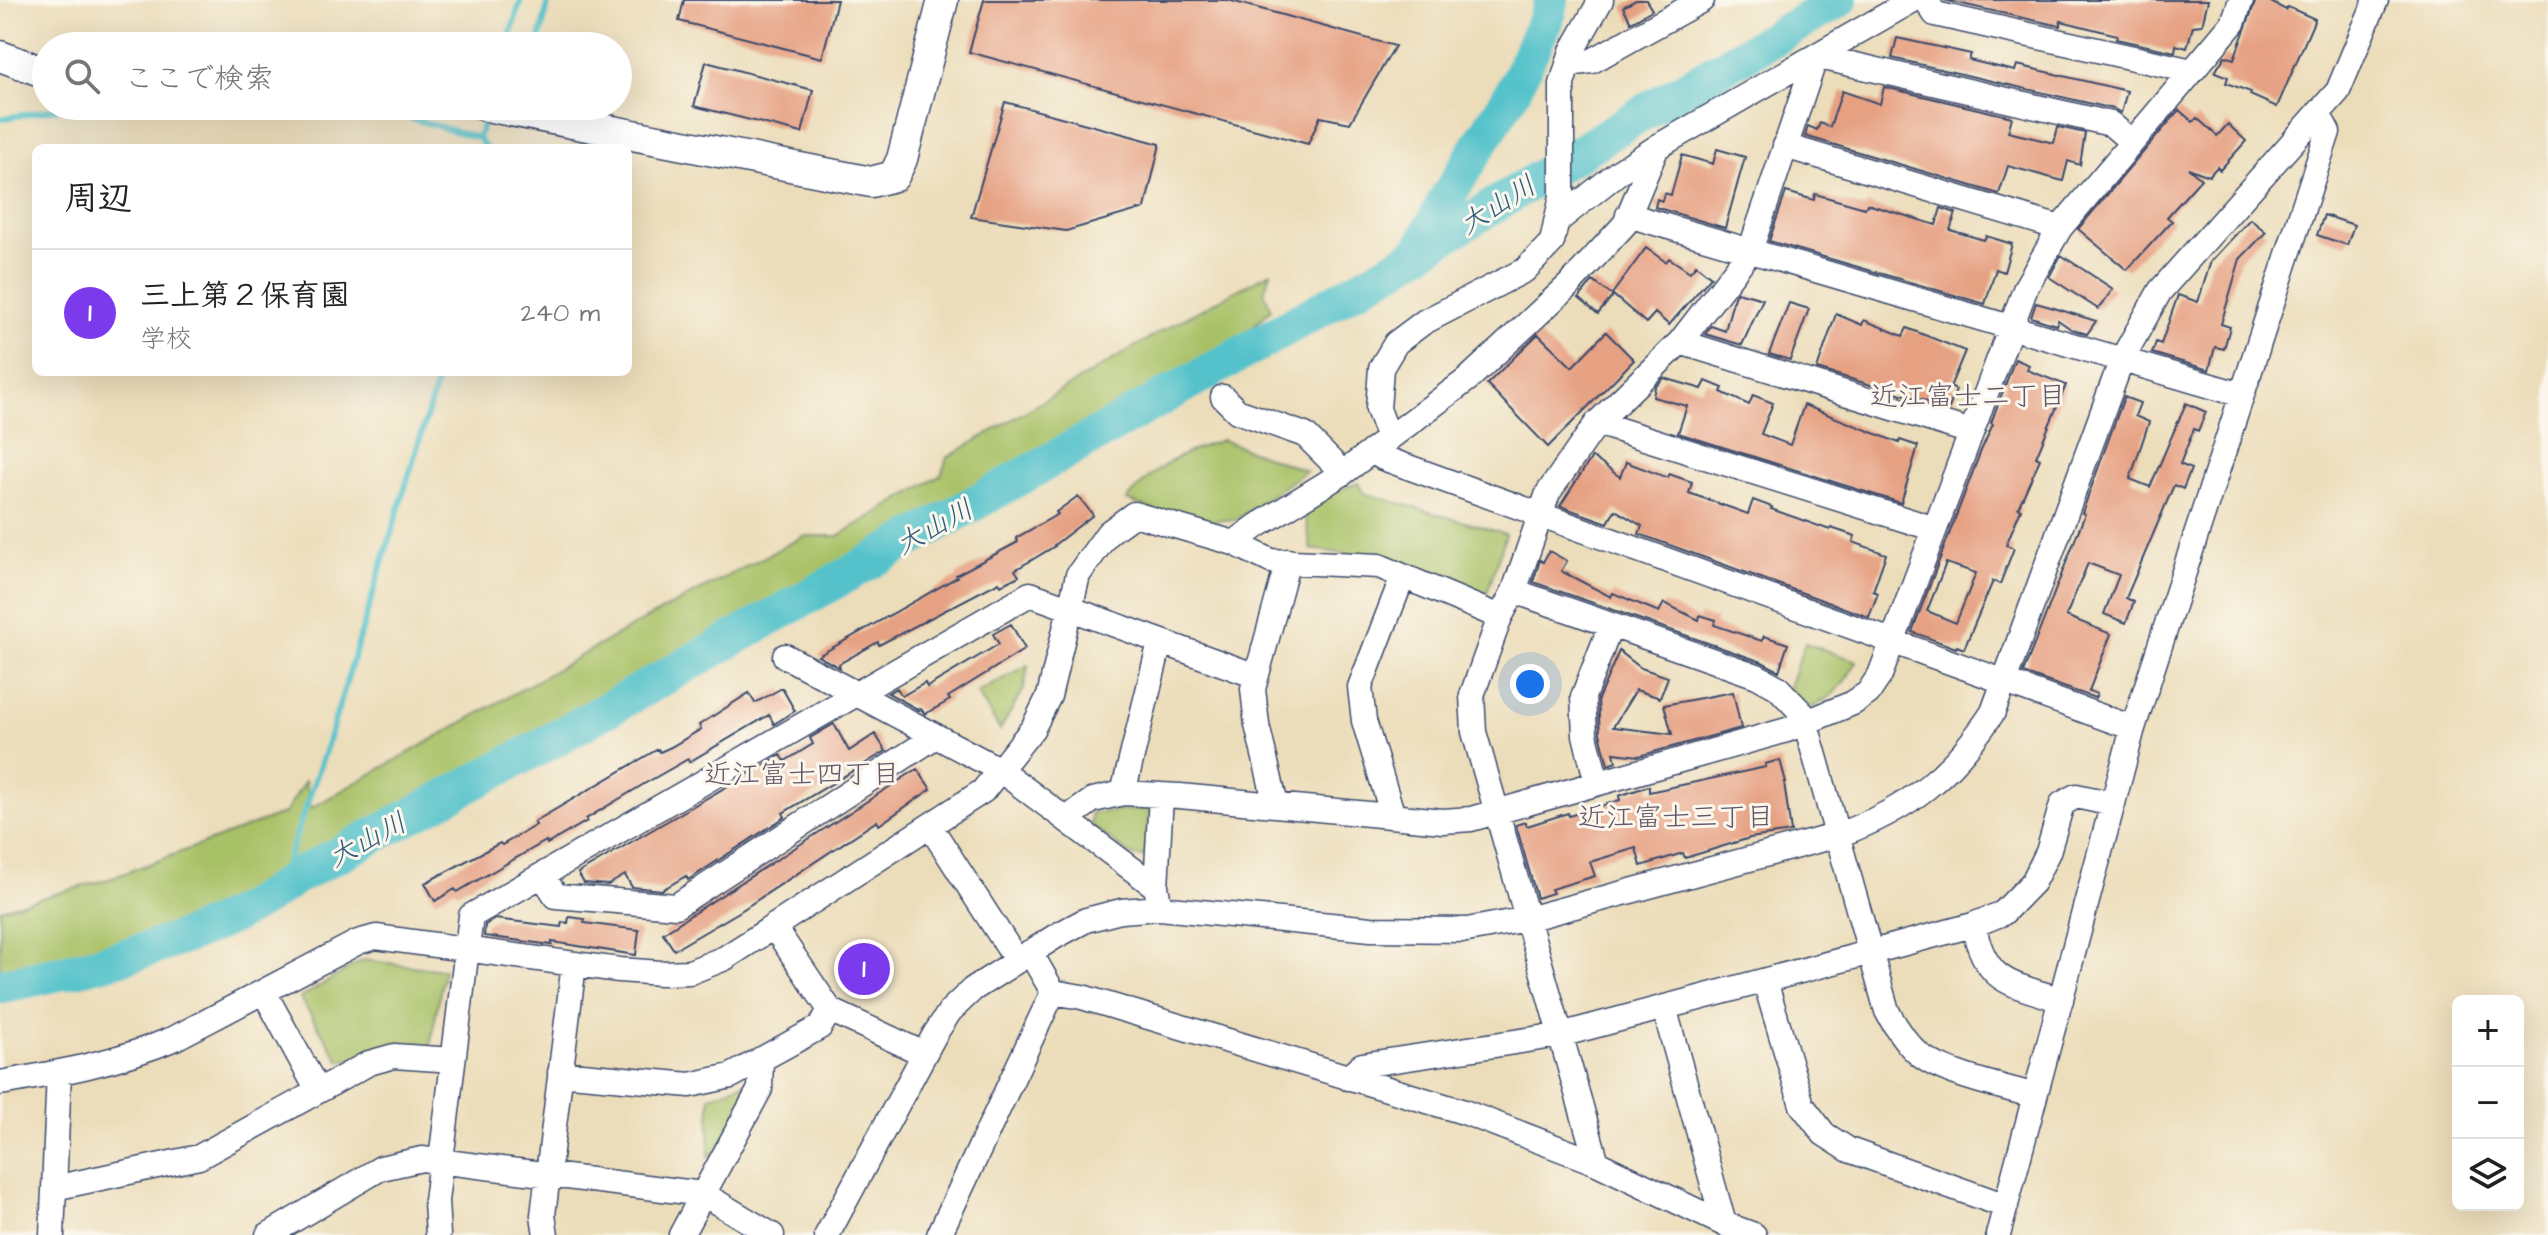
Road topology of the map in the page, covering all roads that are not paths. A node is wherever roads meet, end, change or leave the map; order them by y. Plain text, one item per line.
1 (943, 0) edge
2 (1601, 0) edge
3 (1702, 0) edge
4 (1913, 0) edge
5 (1926, 0) edge
6 (2241, 0) edge
7 (2369, 1) edge
8 (0, 56) edge
9 (1816, 56) junction
10 (1568, 64) junction
11 (32, 68) edge
12 (2192, 71) junction
13 (2318, 113) junction
14 (557, 120) edge
15 (2132, 142) junction
16 (1785, 146) junction
17 (1657, 147) junction
18 (1628, 215) junction
19 (1556, 222) junction
20 (2060, 228) junction
21 (1750, 251) junction
22 (2011, 327) junction
23 (1680, 342) junction
24 (2122, 359) junction
25 (2242, 395) junction
26 (1223, 397) dead end
27 (1597, 423) junction
28 (1971, 432) junction
29 (1381, 444) junction
30 (1343, 473) junction
31 (1540, 515) junction
32 (1935, 529) junction
33 (1234, 543) junction
34 (1288, 561) junction
35 (1403, 576) junction
36 (1514, 591) junction
37 (1070, 609) junction
38 (1500, 617) junction
39 (1611, 625) junction
40 (1160, 642) junction
41 (1892, 642) junction
42 (785, 656) dead end
43 (1256, 676) junction
44 (2004, 682) junction
45 (857, 694) junction
46 (1806, 722) junction
47 (2133, 728) junction
48 (936, 736) junction
49 (1000, 770) junction
50 (1597, 783) junction
51 (1123, 793) junction
52 (1161, 795) junction
53 (2113, 804) junction
54 (1276, 805) junction
55 (1497, 812) junction
56 (1393, 816) junction
57 (1066, 819) junction
58 (930, 826) junction
59 (1838, 835) junction
60 (542, 875) junction
61 (1158, 897) junction
62 (1527, 919) junction
63 (1973, 925) junction
64 (774, 927) junction
65 (467, 949) junction
66 (1871, 953) junction
67 (1024, 957) junction
68 (574, 964) junction
69 (1765, 981) junction
70 (264, 992) junction
71 (1053, 992) junction
72 (2061, 1000) junction
73 (1664, 1007) junction
74 (830, 1010) junction
75 (1560, 1035) junction
76 (924, 1054) junction
77 (761, 1059) junction
78 (453, 1060) junction
79 (59, 1073) junction
80 (560, 1073) junction
81 (1348, 1078) junction
82 (0, 1083) edge
83 (318, 1091) junction
84 (2035, 1096) junction
85 (441, 1162) junction
86 (1597, 1163) junction
87 (548, 1175) junction
88 (54, 1188) junction
89 (703, 1194) junction
90 (2006, 1206) junction
91 (1724, 1224) junction
92 (52, 1235) edge
93 (268, 1235) edge
94 (438, 1235) edge
95 (546, 1235) edge
96 (681, 1235) edge
97 (772, 1235) edge
98 (827, 1235) edge
99 (939, 1235) edge
100 (1754, 1235) edge
101 (1998, 1235) edge

1 - 14 street
2 - 10 street
3 - 10 street
4 - 9 street
5 - 12 street
6 - 12 street
7 - 13 street
8 - 11 street
9 - 15 street
9 - 16 street
9 - 17 street
10 - 19 street
12 - 15 street
13 - 24 street
13 - 25 street
15 - 20 street
16 - 20 street
16 - 21 street
17 - 18 street
17 - 19 street
18 - 21 street
18 - 29 street
19 - 29 street
20 - 22 street
21 - 22 street
21 - 23 street
22 - 24 street
22 - 28 street
23 - 27 street
23 - 28 street
24 - 25 street
24 - 44 street
25 - 47 street
26 - 30 street
27 - 31 street
27 - 32 street
28 - 32 street
29 - 30 street
29 - 31 street
30 - 33 street
31 - 36 street
31 - 41 street
32 - 41 street
33 - 34 street
33 - 37 street
34 - 35 street
34 - 43 street
35 - 38 street
35 - 56 street
36 - 38 street
36 - 39 street
37 - 40 street
37 - 45 street
37 - 49 street
38 - 55 street
39 - 46 street
39 - 50 street
40 - 43 street
40 - 51 street
41 - 44 street
41 - 46 street
42 - 45 street
43 - 54 street
44 - 47 street
44 - 59 street
45 - 48 street
45 - 60 street
46 - 50 street
46 - 59 street
47 - 53 street
48 - 49 street
48 - 60 street
49 - 57 street
49 - 58 street
50 - 55 street
51 - 52 street
51 - 57 street
52 - 54 street
52 - 61 street
53 - 63 street
53 - 72 street
54 - 56 street
55 - 56 street
55 - 62 street
57 - 61 street
58 - 64 street
58 - 67 street
59 - 62 street
59 - 66 street
60 - 65 street
61 - 62 street
61 - 67 street
62 - 75 street
63 - 66 street
63 - 72 street
64 - 68 street
64 - 74 street
65 - 68 street
65 - 70 street
65 - 78 street
66 - 69 street
66 - 84 street
67 - 71 street
67 - 76 street
68 - 80 street
69 - 73 street
69 - 90 street
70 - 79 street
70 - 83 street
71 - 81 street
71 - 99 street
72 - 84 street
73 - 75 street
73 - 91 street
74 - 76 street
74 - 77 street
75 - 81 street
75 - 86 street
76 - 98 street
77 - 80 street
77 - 89 street
78 - 83 street
78 - 85 street
79 - 82 street
79 - 88 street
80 - 87 street
81 - 86 street
83 - 88 street
84 - 90 street
85 - 87 street
85 - 93 street
85 - 94 street
86 - 91 street
87 - 89 street
87 - 95 street
88 - 92 street
89 - 96 street
89 - 97 street
90 - 101 street
91 - 100 street

